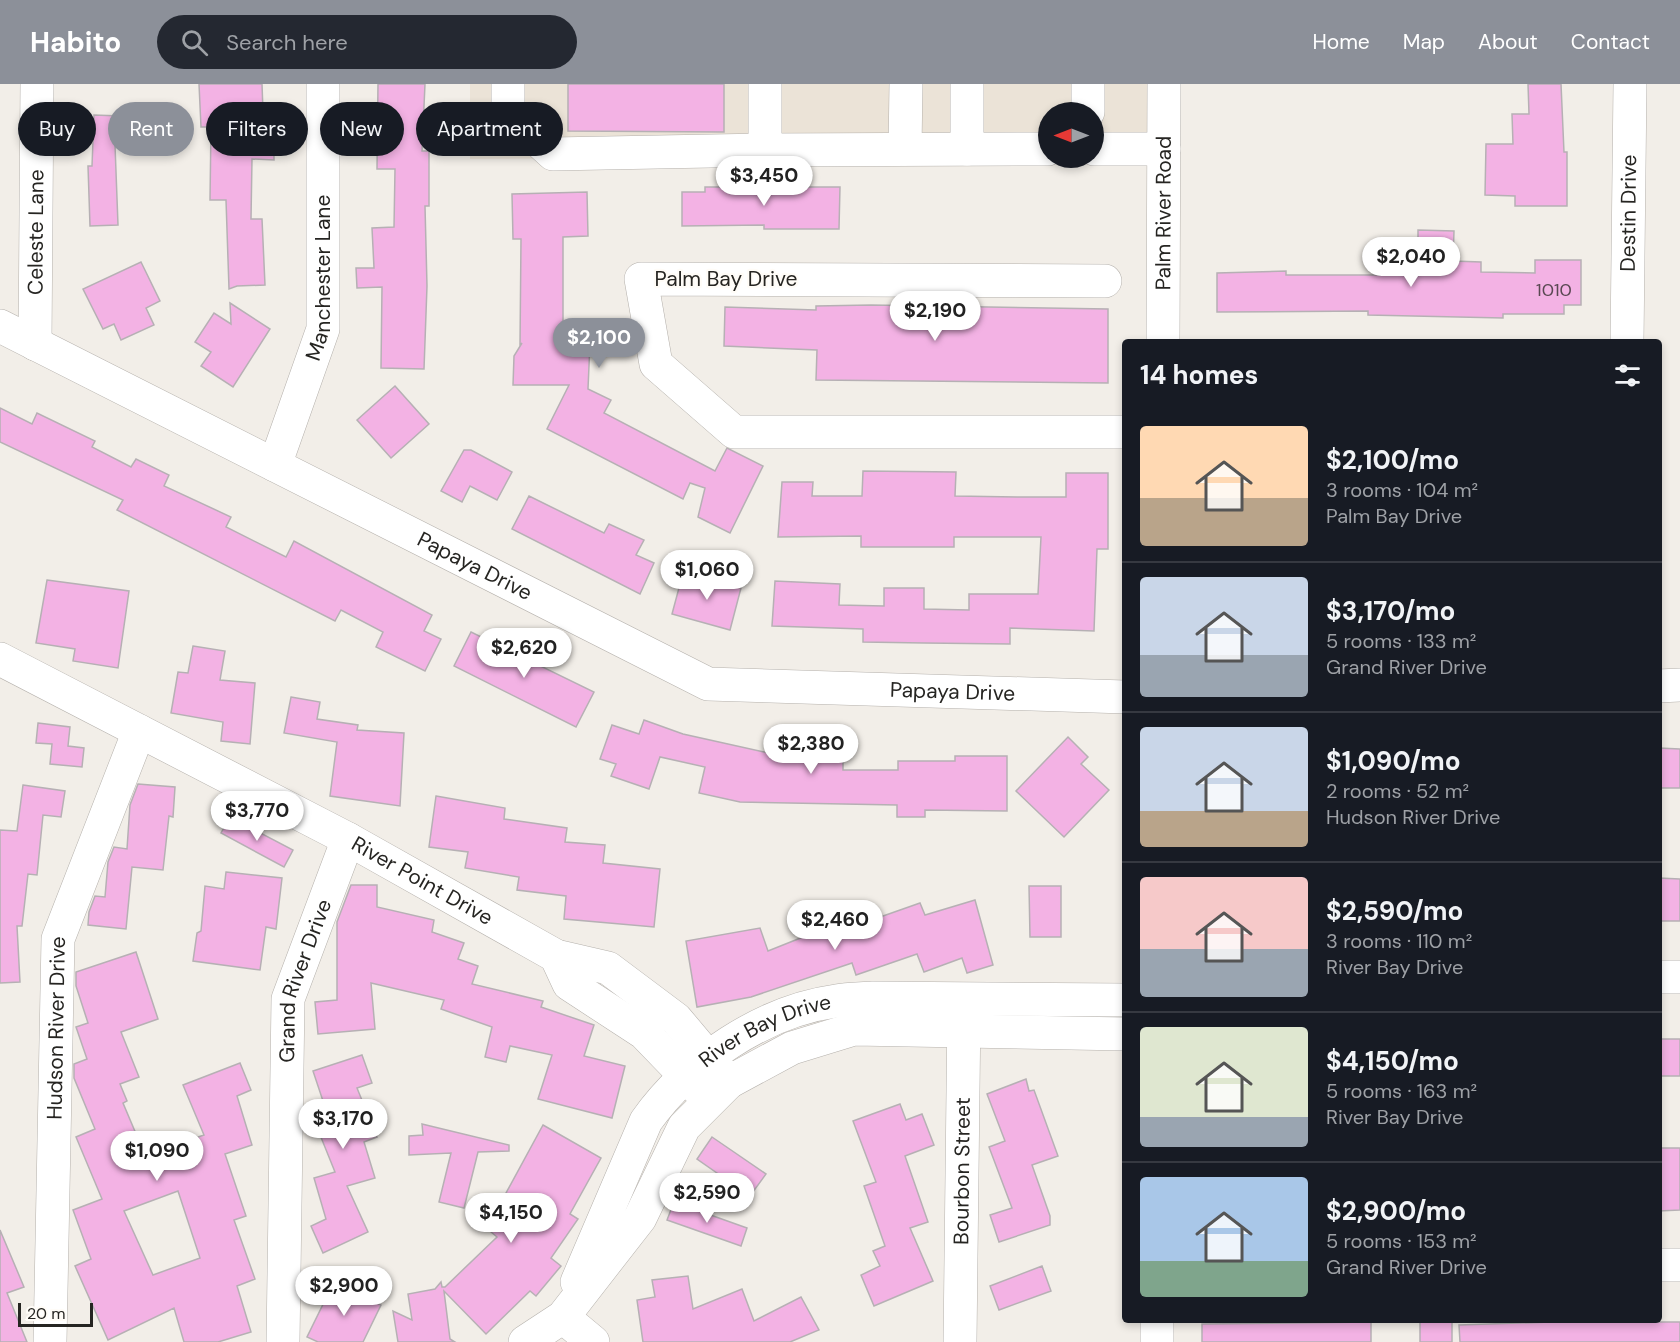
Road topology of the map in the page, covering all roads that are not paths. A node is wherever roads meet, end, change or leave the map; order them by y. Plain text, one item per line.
1 (37, 84) edge
2 (323, 84) edge
3 (508, 84) edge
4 (765, 84) edge
5 (906, 84) edge
6 (967, 84) edge
7 (1088, 84) edge
8 (1164, 84) edge
9 (1630, 84) edge
10 (1088, 102) edge
11 (905, 149) junction
12 (967, 149) junction
13 (1038, 149) edge
14 (1104, 149) edge
15 (1164, 149) junction
16 (765, 150) junction
17 (1105, 281) dead end
18 (0, 326) edge
19 (1163, 339) edge
20 (1628, 339) edge
21 (35, 344) junction
22 (1122, 432) edge
23 (275, 465) junction
24 (0, 659) edge
25 (1680, 685) edge
26 (1662, 686) edge
27 (1122, 697) edge
28 (139, 731) junction
29 (348, 839) junction
30 (1662, 977) edge
31 (1680, 977) edge
32 (1122, 1000) edge
33 (964, 1015) junction
34 (1122, 1034) edge
35 (709, 1080) junction
36 (1662, 1265) edge
37 (1680, 1265) edge
38 (563, 1317) junction
39 (1157, 1323) edge
40 (50, 1342) edge
41 (283, 1342) edge
42 (525, 1342) edge
43 (594, 1342) edge
44 (960, 1342) edge
45 (1156, 1342) edge

1 - 21 street, Celeste Lane
2 - 23 street, Manchester Lane
3 - 16 street
4 - 16 street
5 - 11 street
6 - 12 street
7 - 10 street
8 - 15 street, Palm River Road
9 - 20 street, Destin Drive
11 - 12 street
11 - 16 street
12 - 13 street
14 - 15 street
15 - 19 street, Palm River Road
17 - 22 street, Palm Bay Drive
18 - 21 street, Papaya Drive
21 - 23 street, Papaya Drive
23 - 27 street, Papaya Drive
24 - 28 street, River Point Drive
25 - 26 street
28 - 29 street, River Point Drive
28 - 40 street, Hudson River Drive
29 - 35 street, River Point Drive
29 - 41 street, Grand River Drive
30 - 31 street
32 - 33 street, River Bay Drive
33 - 34 street, River Bay Drive
33 - 35 street, River Bay Drive
33 - 44 street, Bourbon Street
35 - 38 street, River Bay Drive
36 - 37 street
38 - 42 street, River Bay Drive
38 - 43 street
39 - 45 street

